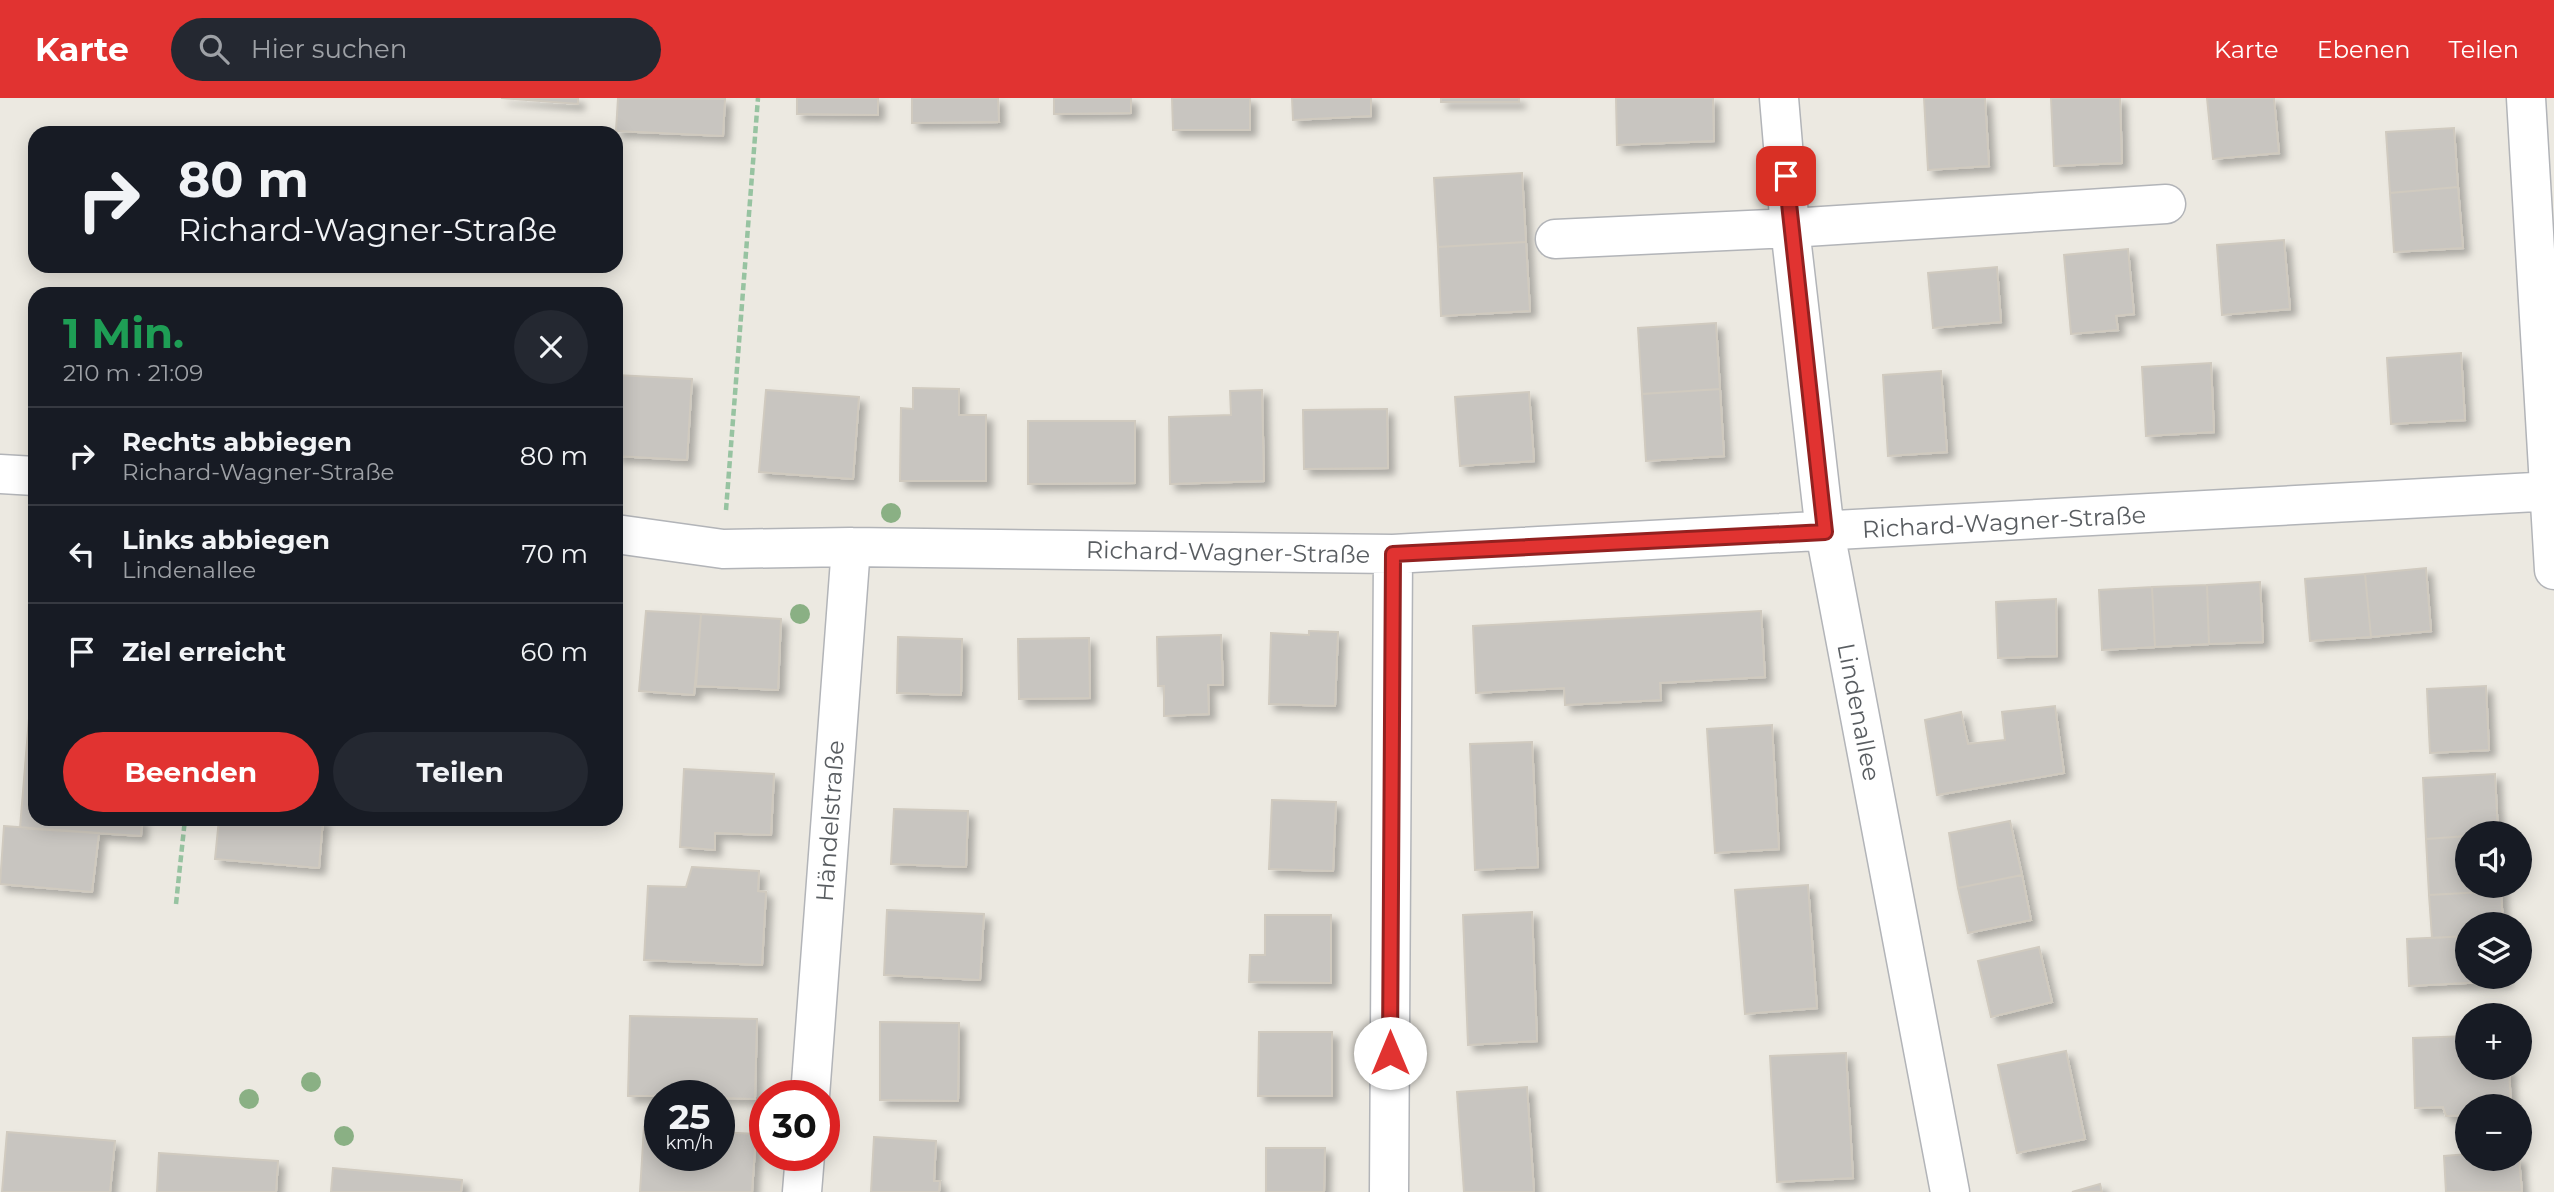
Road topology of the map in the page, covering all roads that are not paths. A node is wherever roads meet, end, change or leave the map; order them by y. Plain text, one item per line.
1 (1779, 98) edge
2 (2526, 98) edge
3 (2166, 204) dead end
4 (1790, 228) junction
5 (1555, 239) dead end
6 (0, 474) edge
7 (28, 476) edge
8 (2552, 491) edge
9 (1825, 532) junction
10 (623, 535) edge
11 (851, 547) junction
12 (1393, 554) junction
13 (2554, 570) edge
14 (811, 1080) edge
15 (804, 1171) edge
16 (802, 1192) edge
17 (1389, 1192) edge
18 (1950, 1192) edge

1 - 4 street, Lindenallee
2 - 8 street
3 - 4 street
4 - 5 street
4 - 9 street, Lindenallee
6 - 7 street
8 - 9 street, Richard-Wagner-Straße
8 - 13 street
9 - 12 street, Richard-Wagner-Straße
9 - 18 street, Lindenallee
10 - 11 street, Richard-Wagner-Straße
11 - 12 street, Richard-Wagner-Straße
11 - 14 street, Händelstraße
12 - 17 street
15 - 16 street

